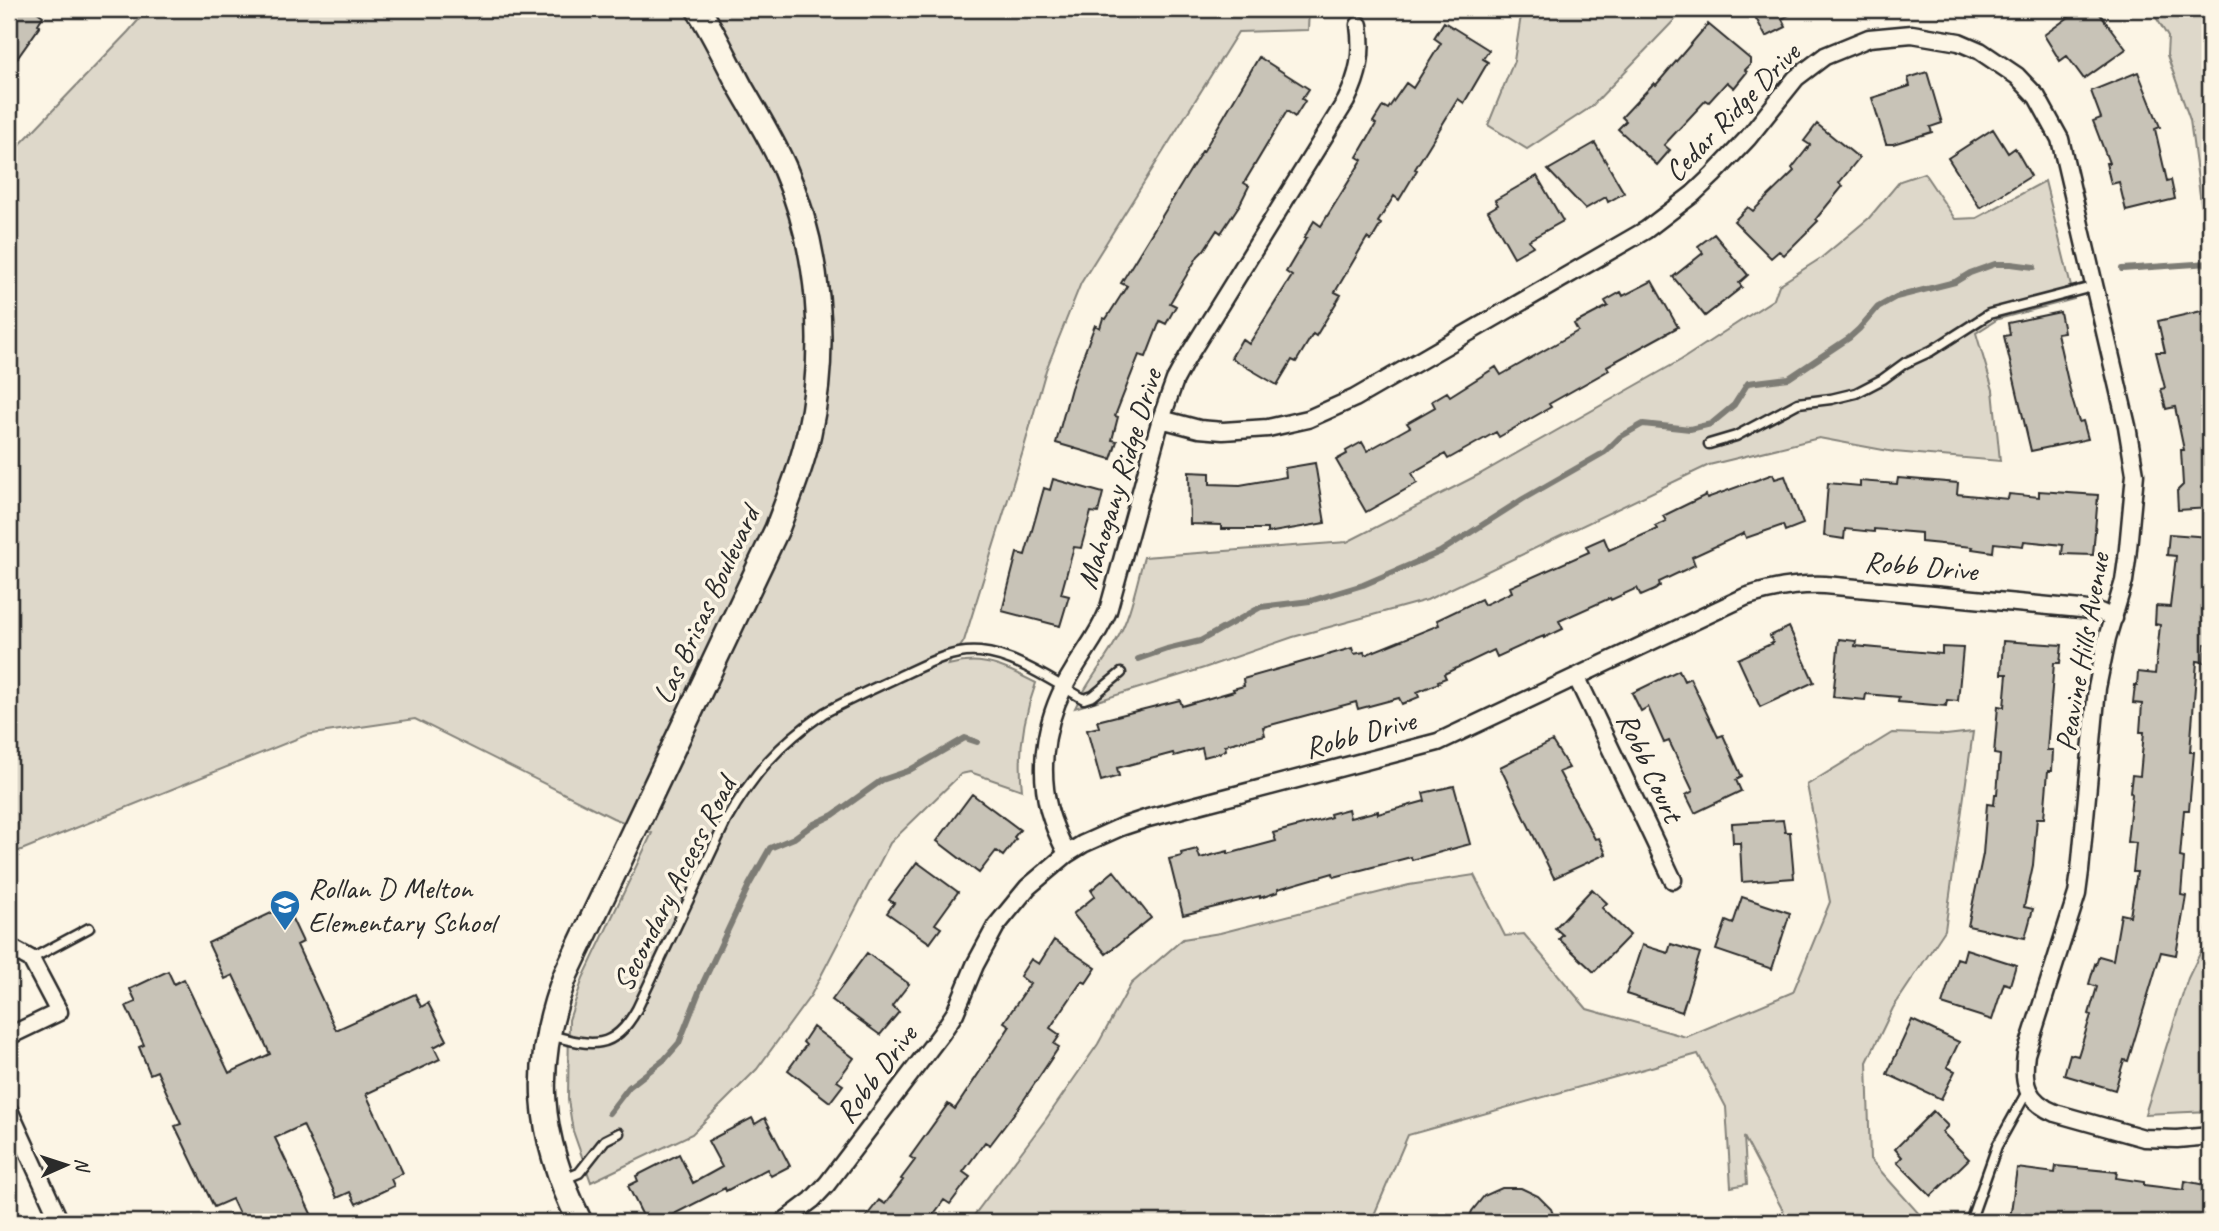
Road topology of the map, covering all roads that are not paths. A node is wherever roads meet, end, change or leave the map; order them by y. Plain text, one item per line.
1 (698, 9) edge
2 (1359, 25) dead end
3 (2090, 261) joint
4 (2096, 286) junction
5 (1161, 419) junction
6 (1709, 444) dead end
7 (2114, 618) junction
8 (1121, 673) dead end
9 (1577, 678) junction
10 (1064, 687) junction
11 (1067, 854) junction
12 (1673, 880) dead end
13 (89, 928) dead end
14 (9, 947) edge
15 (31, 959) junction
16 (547, 1035) junction
17 (9, 1036) edge
18 (2028, 1090) junction
19 (9, 1111) edge
20 (619, 1133) dead end
21 (2210, 1136) edge
22 (562, 1180) junction
23 (60, 1222) edge
24 (580, 1222) edge
25 (782, 1222) edge
26 (1969, 1222) edge

1 - 16 street, Las Brisas Boulevard
2 - 5 street, Mahogany Ridge Drive
3 - 4 street, Peavine Hills Avenue
3 - 5 street, Cedar Ridge Drive
4 - 6 lane
4 - 7 street, Peavine Hills Avenue
5 - 10 street, Mahogany Ridge Drive
7 - 9 street, Robb Drive
7 - 18 street, Peavine Hills Avenue
8 - 10 lane, Secondary Access Road
9 - 11 street, Robb Drive
9 - 12 street, Robb Court
10 - 11 street, Mahogany Ridge Drive
10 - 16 lane, Secondary Access Road
11 - 25 street, Robb Drive
13 - 15 lane
14 - 15 street
15 - 17 street
16 - 22 street, Las Brisas Boulevard
18 - 21 street
18 - 26 lane
19 - 23 street
20 - 22 lane
22 - 24 street, Las Brisas Boulevard

